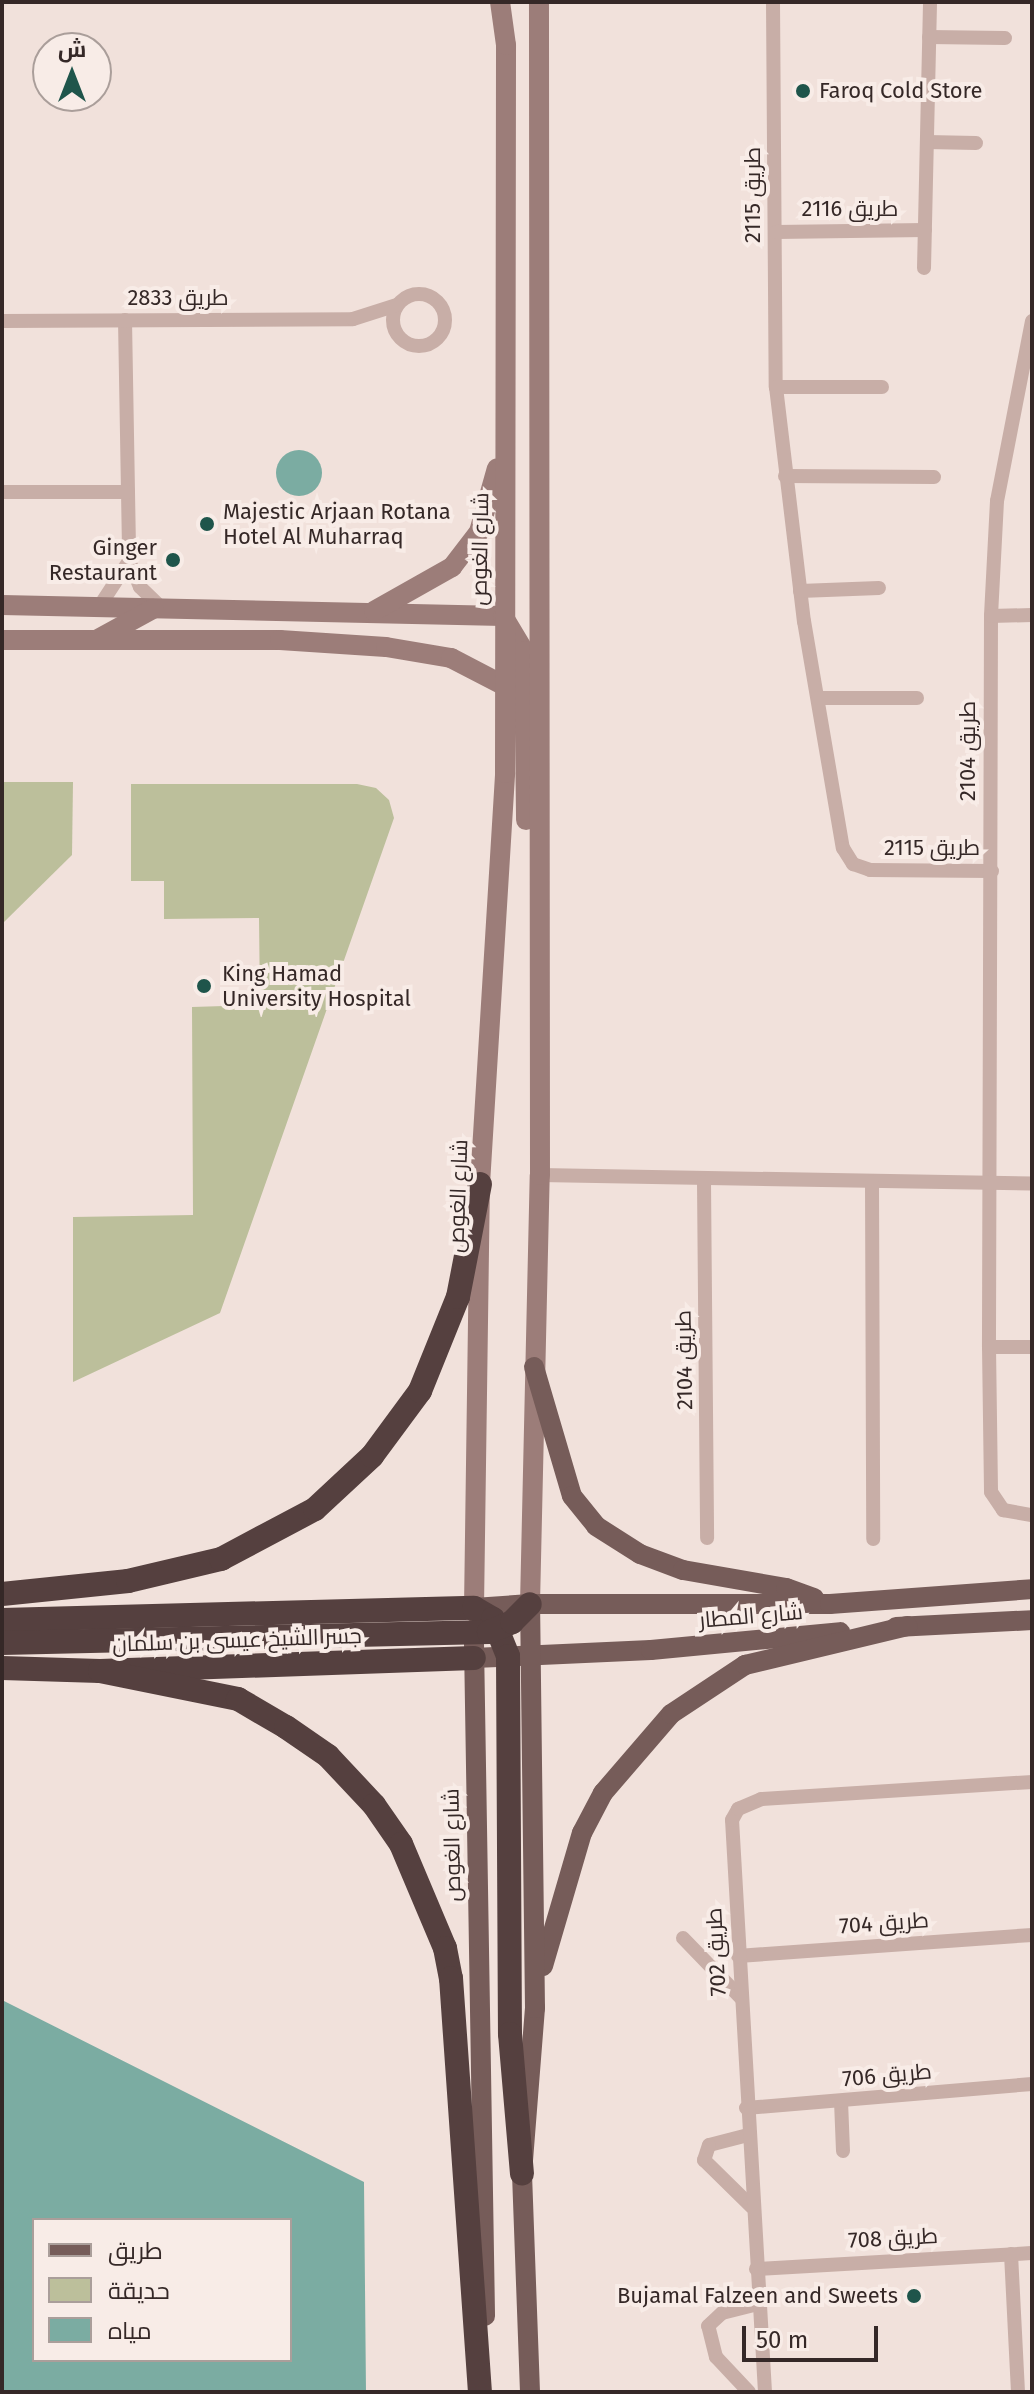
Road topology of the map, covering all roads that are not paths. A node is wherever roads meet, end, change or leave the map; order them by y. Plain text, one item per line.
1 (500, 2) edge
2 (539, 2) edge
3 (773, 2) edge
4 (930, 2) edge
5 (929, 37) junction
6 (1005, 38) dead end
7 (927, 142) junction
8 (976, 143) dead end
9 (925, 230) junction
10 (776, 232) junction
11 (924, 268) dead end
12 (397, 305) junction
13 (353, 319) junction
14 (125, 320) junction
15 (2, 321) edge
16 (1031, 326) edge
17 (396, 334) junction
18 (776, 387) junction
19 (882, 387) dead end
20 (507, 421) junction
21 (785, 476) junction
22 (934, 477) dead end
23 (2, 492) edge
24 (128, 492) junction
25 (129, 561) junction
26 (879, 588) dead end
27 (800, 591) junction
28 (101, 604) junction
29 (2, 605) edge
30 (160, 606) junction
31 (370, 613) junction
32 (1032, 615) edge
33 (503, 616) junction
34 (991, 616) junction
35 (98, 639) junction
36 (2, 640) edge
37 (505, 686) junction
38 (818, 698) junction
39 (917, 698) dead end
40 (992, 871) junction
41 (537, 1035) junction
42 (540, 1175) junction
43 (704, 1182) junction
44 (872, 1182) junction
45 (480, 1184) junction
46 (990, 1184) junction
47 (1032, 1184) edge
48 (989, 1347) junction
49 (1032, 1347) edge
50 (534, 1367) junction
51 (1032, 1515) edge
52 (707, 1538) dead end
53 (873, 1539) dead end
54 (1032, 1589) edge
55 (2, 1594) edge
56 (530, 1604) junction
57 (830, 1604) junction
58 (474, 1608) junction
59 (2, 1620) edge
60 (1032, 1620) edge
61 (907, 1626) junction
62 (501, 1628) junction
63 (474, 1633) junction
64 (2, 1643) edge
65 (520, 1656) junction
66 (474, 1658) junction
67 (2, 1668) edge
68 (100, 1671) junction
69 (1032, 1782) edge
70 (1032, 1935) edge
71 (683, 1938) dead end
72 (738, 1956) junction
73 (741, 1998) junction
74 (535, 2008) junction
75 (1032, 2084) edge
76 (841, 2101) junction
77 (746, 2108) junction
78 (748, 2135) junction
79 (843, 2151) dead end
80 (522, 2173) junction
81 (752, 2207) junction
82 (1032, 2253) edge
83 (1011, 2254) junction
84 (756, 2269) junction
85 (758, 2304) junction
86 (483, 2392) edge
87 (530, 2392) edge
88 (749, 2392) edge
89 (765, 2392) edge
90 (1018, 2392) edge

1 - 20 main road, شارع الغوص
2 - 41 main road
3 - 10 street, طريق 2115
4 - 5 street, طريق 2116
5 - 6 street
5 - 7 street, طريق 2116
7 - 8 street
7 - 9 street, طريق 2116
9 - 10 street, طريق 2116
9 - 11 street, طريق 2116
10 - 18 street, طريق 2115
12 - 13 street, طريق 2833
12 - 17 street
12 - 17 street
13 - 14 street, طريق 2833
13 - 17 street, طريق 2833
14 - 15 street, طريق 2833
14 - 24 street
16 - 34 street, طريق 2104
18 - 19 street
18 - 21 street, طريق 2115
20 - 31 main road
20 - 33 main road, شارع الغوص
21 - 22 street
21 - 27 street, طريق 2115
23 - 24 street
24 - 25 street
25 - 28 street
25 - 30 street
26 - 27 street
27 - 38 street, طريق 2115
28 - 29 main road
28 - 30 main road
30 - 31 main road
30 - 35 main road
31 - 33 main road
32 - 34 street
33 - 37 main road, شارع الغوص
33 - 41 main road
34 - 40 street, طريق 2104
35 - 36 main road
35 - 37 main road
37 - 45 main road, شارع الغوص
38 - 39 street
38 - 40 street, طريق 2115
40 - 46 street, طريق 2104
41 - 42 main road
42 - 43 street
42 - 50 main road
43 - 44 street
43 - 52 street, طريق 2104
44 - 46 street
44 - 53 street
45 - 55 highway
45 - 58 main road, شارع الغوص
46 - 47 street
46 - 48 street, طريق 2104
48 - 49 street
48 - 51 street, طريق 2104
50 - 56 main road
50 - 57 main road
54 - 57 main road, شارع المطار
56 - 57 main road, شارع المطار
56 - 58 main road, شارع المطار
56 - 62 highway
56 - 65 main road
58 - 59 highway, جسر الشيخ عيسى بن سلمان
58 - 62 highway
58 - 63 main road, شارع الغوص
60 - 61 main road, شارع المطار
61 - 65 main road, شارع المطار
61 - 74 main road
62 - 63 highway
62 - 65 highway
63 - 64 highway
63 - 66 main road, شارع الغوص
65 - 66 main road, شارع المطار
65 - 74 main road
65 - 80 highway
66 - 68 highway, جسر الشيخ عيسى بن سلمان
66 - 86 main road, شارع الغوص
67 - 68 highway, جسر الشيخ عيسى بن سلمان
68 - 86 highway
69 - 72 street, طريق 702
70 - 72 street, طريق 704
71 - 73 street
72 - 73 street, طريق 702
73 - 77 street, طريق 702
74 - 80 main road
75 - 76 street, طريق 706
76 - 77 street, طريق 706
76 - 79 street
77 - 78 street, طريق 702
78 - 81 street, طريق 702
78 - 81 street
80 - 87 main road
81 - 84 street, طريق 702
82 - 83 street, طريق 708
83 - 84 street, طريق 708
83 - 90 street
84 - 85 street, طريق 702
85 - 88 street
85 - 89 street, طريق 702

